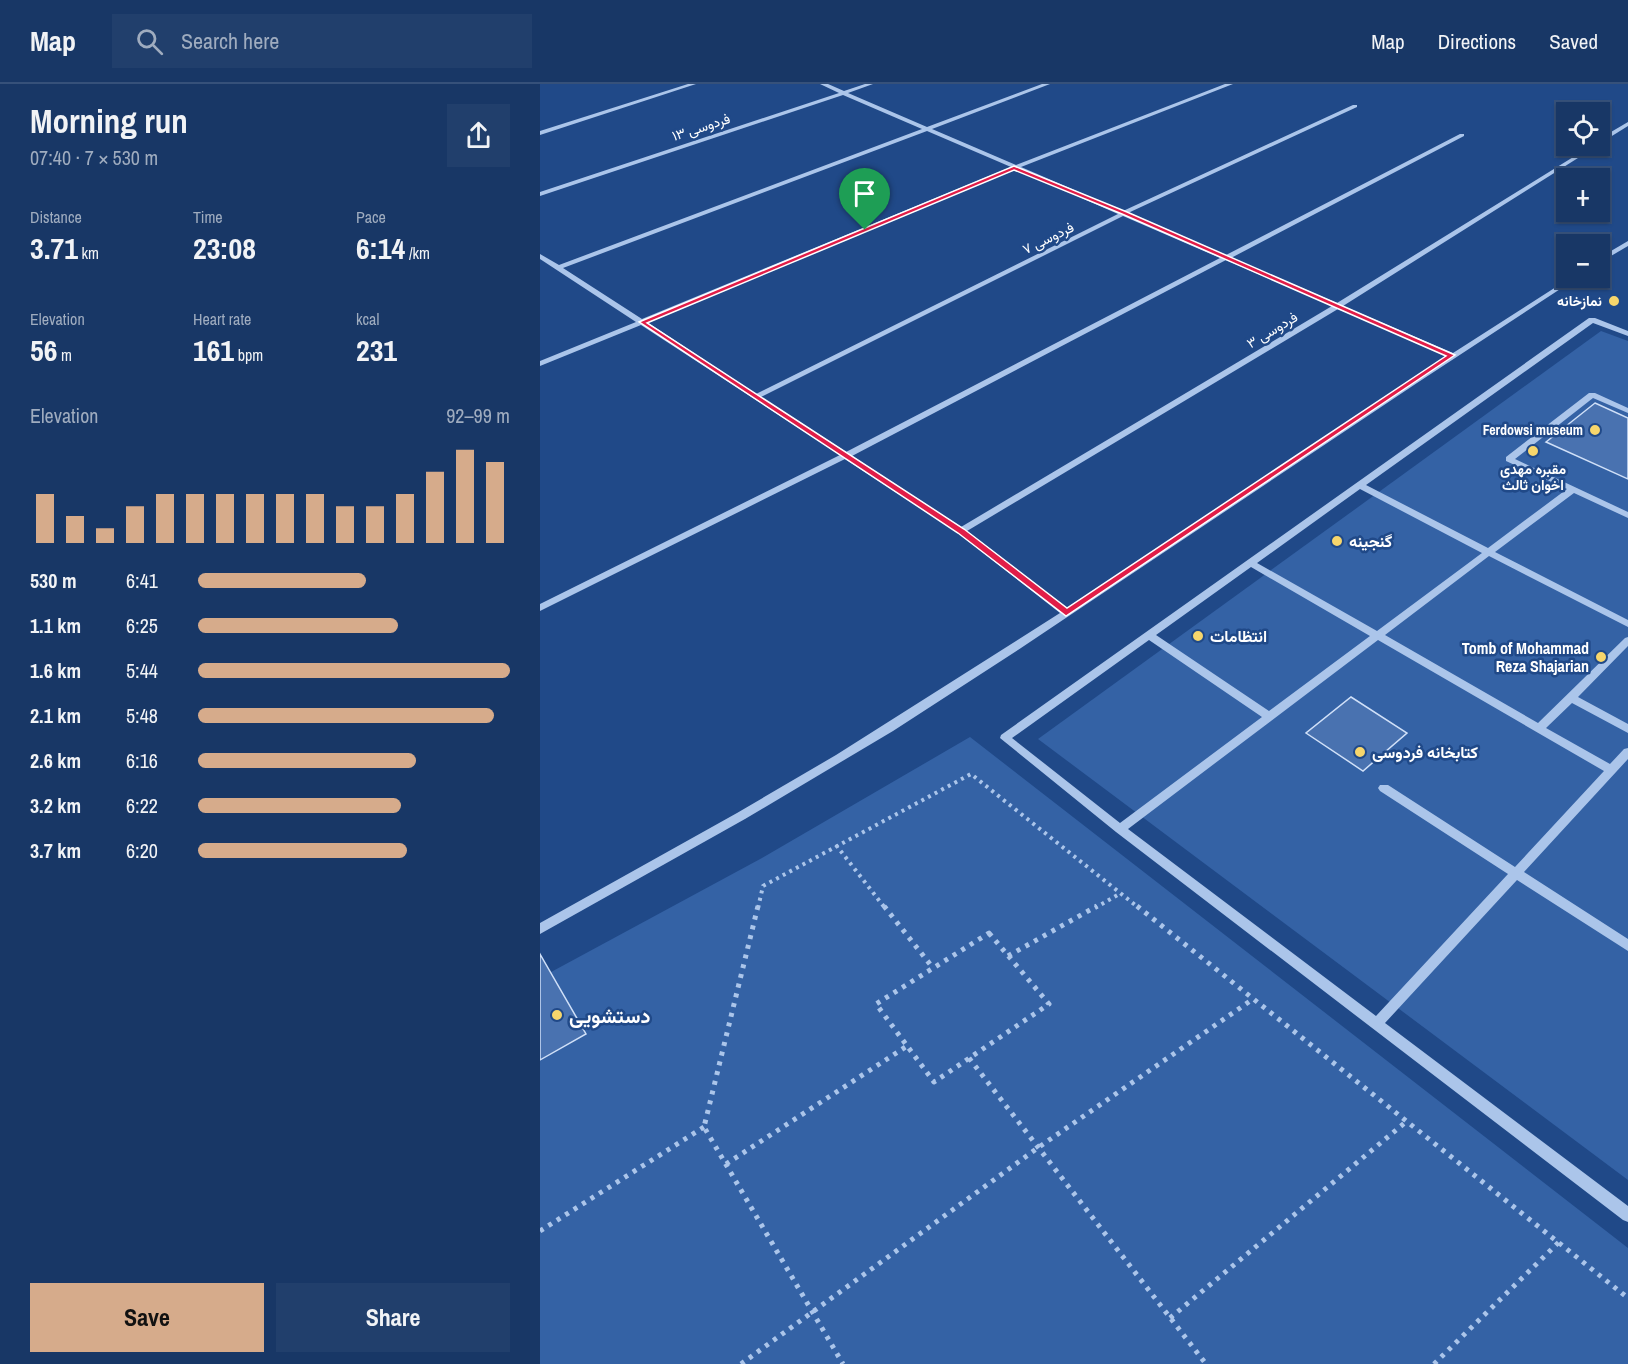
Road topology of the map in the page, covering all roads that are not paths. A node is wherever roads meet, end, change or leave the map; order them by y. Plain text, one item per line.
1 (693, 84) edge
2 (823, 84) edge
3 (870, 84) edge
4 (1047, 84) edge
5 (1230, 84) edge
6 (844, 93) junction
7 (1355, 106) dead end
8 (1628, 124) edge
9 (926, 129) junction
10 (540, 133) edge
11 (1462, 135) dead end
12 (1610, 135) edge
13 (1578, 156) edge
14 (1014, 168) junction
15 (540, 194) edge
16 (1124, 213) junction
17 (1628, 243) edge
18 (1610, 254) edge
19 (540, 256) edge
20 (1228, 258) junction
21 (560, 267) junction
22 (1558, 288) edge
23 (1338, 306) junction
24 (642, 322) junction
25 (1627, 333) edge
26 (1451, 355) junction
27 (540, 364) edge
28 (754, 397) junction
29 (1628, 411) edge
30 (845, 456) junction
31 (1360, 486) junction
32 (1573, 489) junction
33 (1628, 515) edge
34 (961, 531) junction
35 (1489, 552) junction
36 (1251, 562) junction
37 (540, 608) edge
38 (1066, 613) junction
39 (1628, 624) edge
40 (1149, 635) junction
41 (1378, 636) junction
42 (1628, 640) edge
43 (1570, 697) junction
44 (1270, 717) junction
45 (1539, 729) junction
46 (1628, 729) edge
47 (1628, 752) edge
48 (1611, 770) junction
49 (1384, 788) dead end
50 (1120, 829) junction
51 (1515, 873) junction
52 (540, 929) edge
53 (1628, 946) edge
54 (1377, 1023) junction
55 (1628, 1215) edge

1 - 10 street
2 - 6 street
3 - 6 street, فردوسی ۱۳
4 - 9 street
5 - 14 street
6 - 9 street
6 - 15 street, فردوسی ۱۳
7 - 16 street, فردوسی ۷
8 - 12 street
9 - 14 street
9 - 21 street
11 - 20 street
13 - 23 street, فردوسی ۳
14 - 16 street
14 - 24 street
16 - 20 street
16 - 28 street, فردوسی ۷
17 - 18 street
19 - 21 street
20 - 23 street
20 - 30 street
21 - 24 street
22 - 26 street
23 - 26 street
23 - 34 street, فردوسی ۳
24 - 27 street
24 - 28 street
25 - 31 street
26 - 38 street
28 - 30 street
29 - 32 street
30 - 34 street
30 - 37 street
31 - 35 street
31 - 36 street
32 - 33 street
32 - 35 street
34 - 38 street
35 - 39 street
35 - 41 street
36 - 40 street
36 - 41 street
38 - 52 street
40 - 44 street
40 - 50 street
41 - 44 street
41 - 45 street
42 - 43 street
43 - 45 street
43 - 46 street
44 - 50 street
45 - 48 street
47 - 48 street
48 - 51 street
49 - 51 street
50 - 54 street
51 - 53 street
51 - 54 street
54 - 55 street

